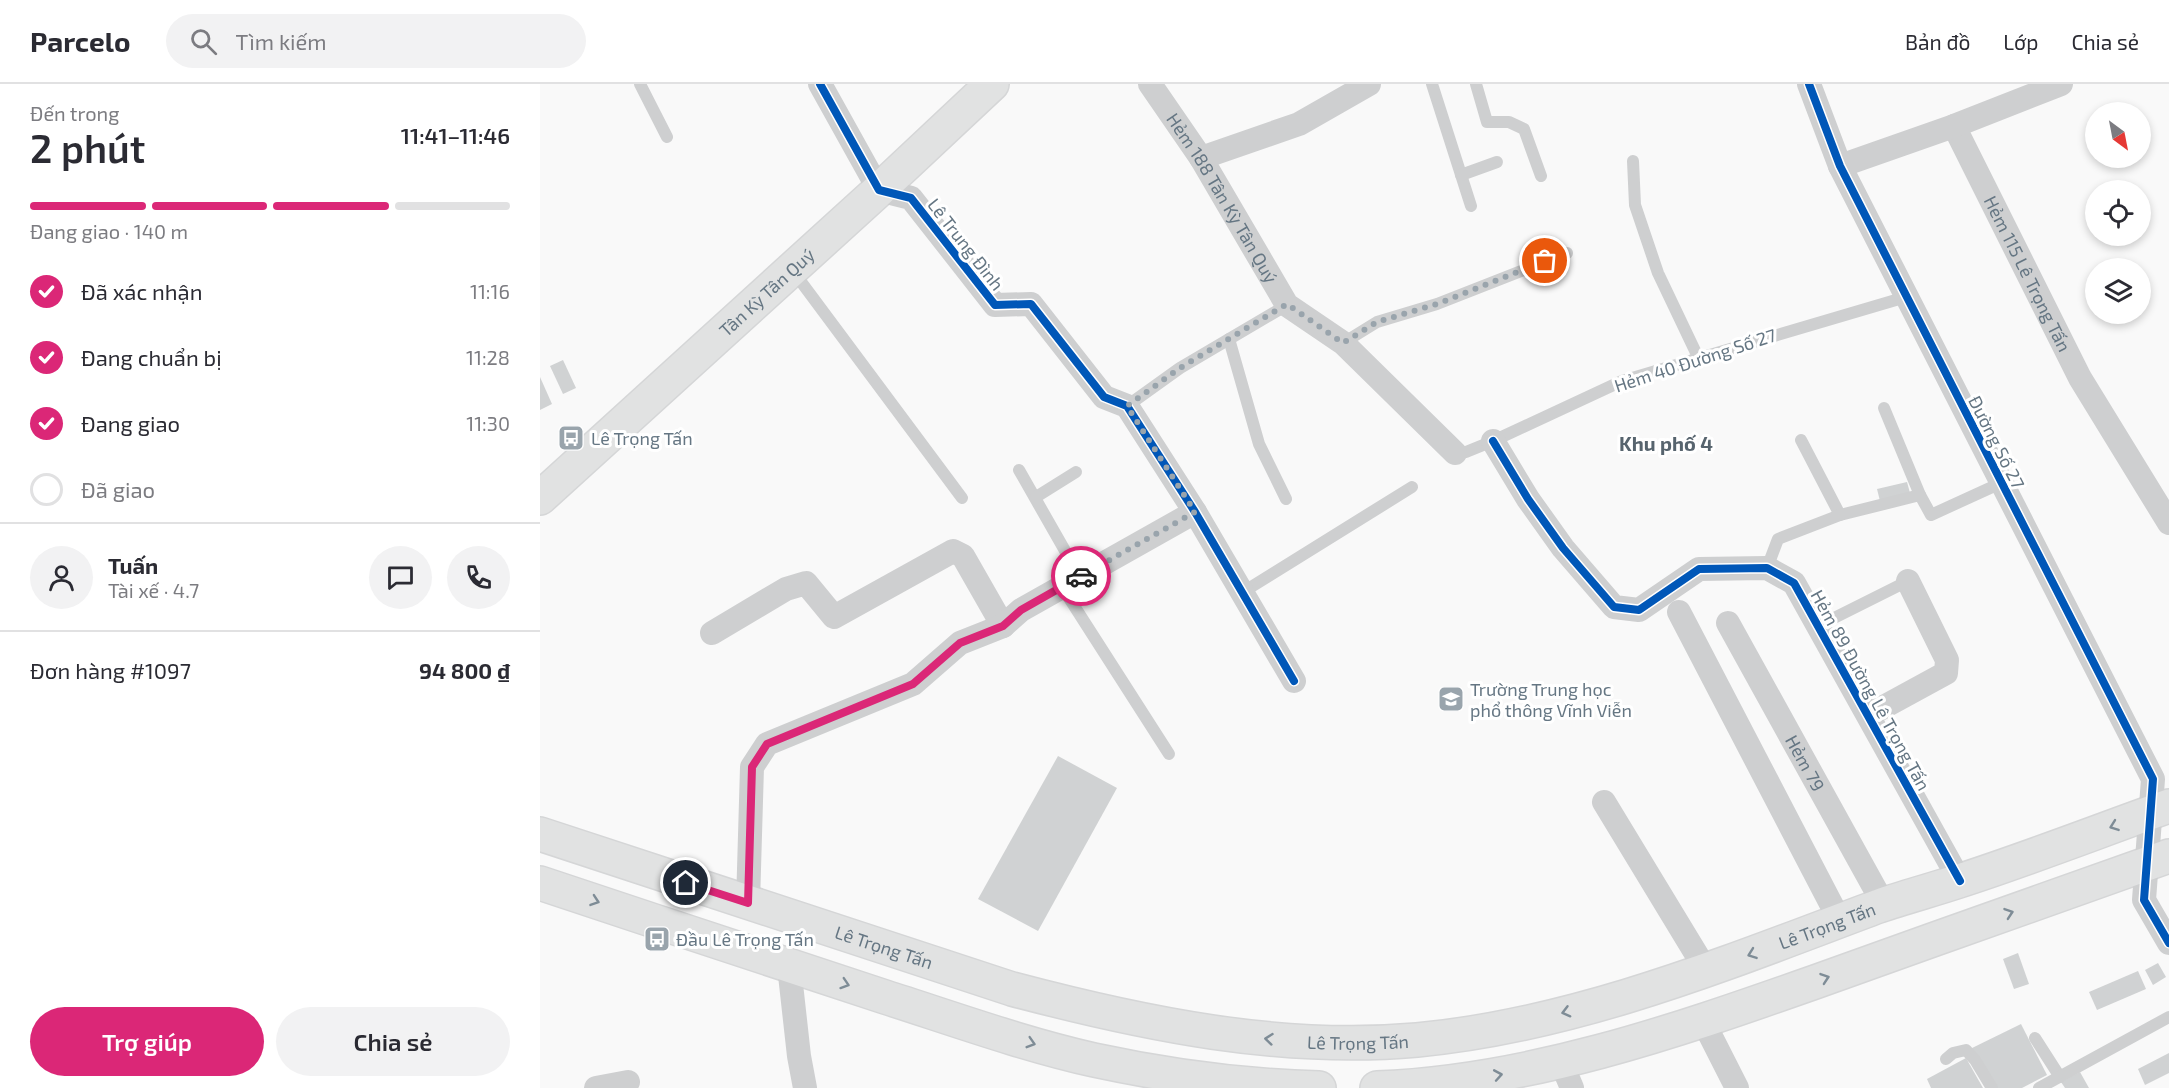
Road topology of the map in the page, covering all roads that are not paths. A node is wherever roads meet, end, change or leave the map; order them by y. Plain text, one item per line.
1 (640, 84) edge
2 (820, 84) edge
3 (992, 84) edge
4 (1150, 84) edge
5 (1370, 84) edge
6 (1432, 84) edge
7 (1476, 84) edge
8 (1809, 84) edge
9 (2061, 84) edge
10 (1954, 126) junction
11 (667, 137) dead end
12 (1201, 158) junction
13 (1633, 161) dead end
14 (1497, 162) dead end
15 (1840, 166) junction
16 (1461, 175) junction
17 (1541, 176) dead end
18 (879, 190) junction
19 (1471, 206) dead end
20 (1567, 253) dead end
21 (792, 270) junction
22 (1906, 297) junction
23 (1287, 304) junction
24 (1229, 339) junction
25 (1343, 343) junction
26 (1698, 357) junction
27 (1127, 406) junction
28 (1884, 408) dead end
29 (1801, 440) dead end
30 (1493, 441) junction
31 (1455, 453) joint
32 (1019, 470) dead end
33 (1076, 472) dead end
34 (2001, 483) junction
35 (1412, 487) dead end
36 (1920, 495) junction
37 (1036, 497) junction
38 (540, 498) edge
39 (962, 498) dead end
40 (1286, 499) dead end
41 (1195, 512) junction
42 (1840, 515) junction
43 (2169, 522) edge
44 (1767, 568) junction
45 (1908, 581) joint
46 (1071, 582) junction
47 (1243, 592) junction
48 (1679, 612) dead end
49 (1728, 623) dead end
50 (1003, 626) junction
51 (1818, 626) junction
52 (712, 633) dead end
53 (1294, 681) dead end
54 (1869, 715) junction
55 (1169, 754) dead end
56 (1604, 802) dead end
57 (2160, 809) edge
58 (540, 834) edge
59 (2158, 860) edge
60 (1960, 881) junction
61 (540, 883) edge
62 (748, 903) junction
63 (1884, 904) junction
64 (1840, 921) junction
65 (2169, 943) edge
66 (789, 966) junction
67 (1706, 970) junction
68 (2169, 1017) edge
69 (1703, 1021) junction
70 (2035, 1038) dead end
71 (1946, 1059) dead end
72 (1566, 1075) edge
73 (2060, 1077) junction
74 (1152, 1079) edge
75 (628, 1082) dead end
76 (596, 1088) edge
77 (805, 1088) edge
78 (1319, 1088) edge
79 (1377, 1088) edge
80 (1737, 1088) edge
81 (1992, 1088) edge
82 (2039, 1088) edge

1 - 11 lane
2 - 18 street
3 - 18 main road, Tân Kỳ Tân Quý
4 - 12 street, Hẻm 188 Tân Kỳ Tân Quý
5 - 12 street
6 - 16 lane
7 - 17 lane
8 - 15 street, Đường Số 27
9 - 10 street
10 - 15 street
10 - 43 street, Hẻm 115 Lê Trọng Tấn
12 - 23 street, Hẻm 188 Tân Kỳ Tân Quý
13 - 26 lane
14 - 16 lane
15 - 22 street, Đường Số 27
16 - 19 lane
18 - 21 main road, Tân Kỳ Tân Quý
18 - 27 street, Lê Trung Đình
20 - 25 lane
21 - 38 main road, Tân Kỳ Tân Quý
21 - 39 lane
22 - 26 lane, Hẻm 40 Đường Số 27
22 - 34 street, Đường Số 27
23 - 24 lane
23 - 25 street, Hẻm 188 Tân Kỳ Tân Quý
24 - 27 lane
24 - 40 lane
25 - 31 street, Hẻm 188 Tân Kỳ Tân Quý
26 - 30 lane, Hẻm 40 Đường Số 27
27 - 41 street
28 - 36 lane
29 - 42 lane
30 - 31 lane, Hẻm 40 Đường Số 27
30 - 44 street, Hẻm 89 Đường Lê Trọng Tấn
32 - 37 lane
33 - 37 lane
34 - 36 lane
34 - 57 street, Đường Số 27
35 - 47 lane
36 - 42 lane
37 - 46 lane
41 - 46 street
41 - 47 street
42 - 44 lane
44 - 51 street, Hẻm 89 Đường Lê Trọng Tấn
45 - 51 lane
45 - 54 street
46 - 50 street
46 - 55 lane
47 - 53 street
48 - 64 street
49 - 63 street, Hẻm 79
50 - 52 street
50 - 62 street
51 - 54 street, Hẻm 89 Đường Lê Trọng Tấn
54 - 60 street, Hẻm 89 Đường Lê Trọng Tấn
56 - 67 street
57 - 59 street, Đường Số 27
57 -> 60 main road, Lê Trọng Tấn
58 - 62 main road, Lê Trọng Tấn
59 - 65 street, Đường Số 27
69 -> 59 main road
60 - 63 main road, Lê Trọng Tấn
61 -> 66 main road
67 -> 62 main road, Lê Trọng Tấn
63 - 64 main road, Lê Trọng Tấn
64 -> 67 main road, Lê Trọng Tấn
66 -> 74 main road
66 - 77 street
68 - 73 lane
69 - 72 main road
69 - 80 street
70 - 73 lane
71 - 81 lane
79 -> 72 main road
73 - 82 lane
74 - 78 main road
75 - 76 street

